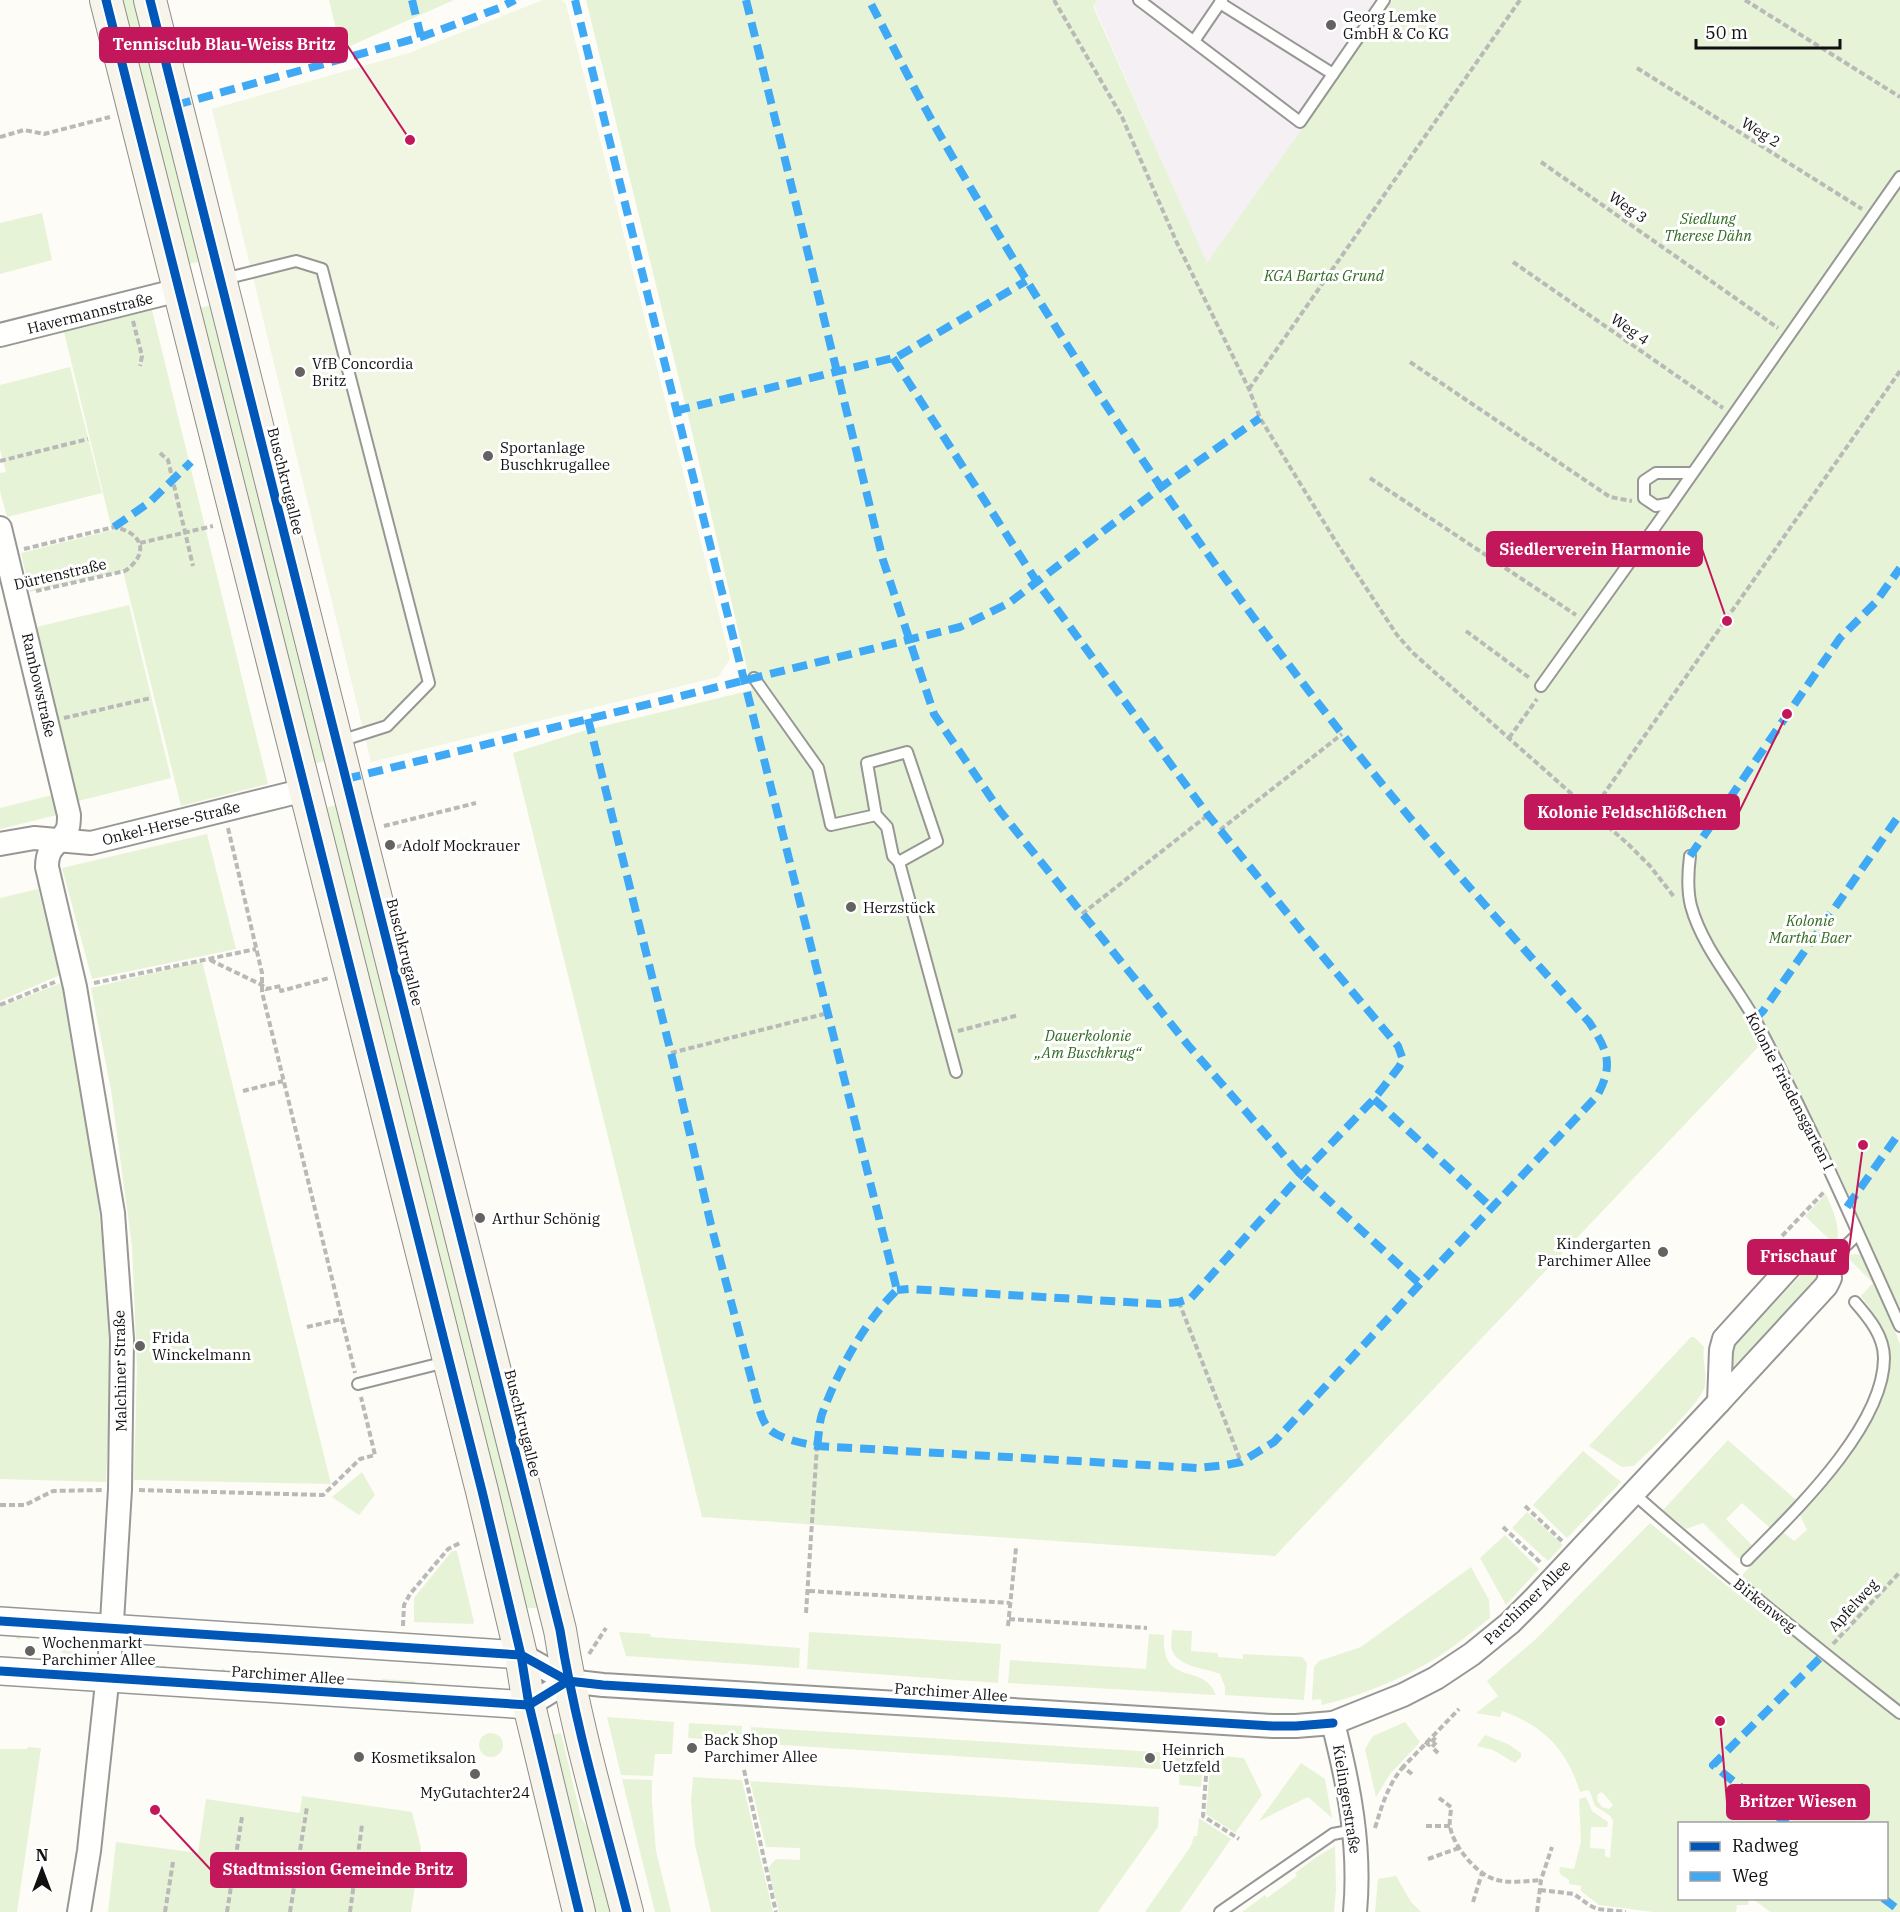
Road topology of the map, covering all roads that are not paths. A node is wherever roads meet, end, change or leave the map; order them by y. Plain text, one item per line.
1 (106, 0) edge
2 (150, 0) edge
3 (1139, 0) edge
4 (1384, 0) edge
5 (1221, 1) edge
6 (1194, 41) junction
7 (1332, 74) junction
8 (1900, 177) edge
9 (221, 280) junction
10 (179, 290) junction
11 (0, 335) edge
12 (1692, 473) junction
13 (1672, 503) junction
14 (0, 528) edge
15 (754, 678) dead end
16 (1541, 687) road end
17 (337, 742) junction
18 (346, 780) junction
19 (305, 790) junction
20 (876, 815) junction
21 (59, 839) junction
22 (0, 844) edge
23 (1690, 856) dead end
24 (899, 862) junction
25 (956, 1072) dead end
26 (1858, 1234) junction
27 (1827, 1264) junction
28 (1855, 1302) dead end
29 (1900, 1326) edge
30 (449, 1362) junction
31 (358, 1384) road end
32 (1719, 1402) junction
33 (1633, 1493) junction
34 (1747, 1560) dead end
35 (0, 1621) edge
36 (111, 1629) junction
37 (521, 1655) junction
38 (0, 1671) edge
39 (108, 1678) junction
40 (568, 1681) junction
41 (529, 1705) junction
42 (1900, 1713) edge
43 (1333, 1723) junction
44 (1354, 1832) junction
45 (79, 1912) edge
46 (579, 1912) edge
47 (627, 1912) edge
48 (1220, 1912) edge
49 (1355, 1912) edge

1 - 10 main road
2 - 9 main road, Buschkrugallee
3 - 6 lane
4 - 7 lane
5 - 6 lane
5 - 7 lane
6 - 7 lane
8 - 12 lane
9 - 10 main road
9 - 17 main road, Buschkrugallee
9 - 17 lane
10 - 11 street, Havermannstraße
10 - 19 main road
12 - 13 lane
12 - 13 lane
13 - 16 lane
14 - 21 street, Rambowstraße
15 - 20 lane
17 - 18 main road, Buschkrugallee
18 - 19 main road
18 - 40 main road, Buschkrugallee
19 - 21 street, Onkel-Herse-Straße
19 - 30 main road
20 - 24 lane
20 - 24 lane
21 - 22 street, Onkel-Herse-Straße
21 - 36 street, Malchiner Straße
23 - 26 lane, Kolonie Friedensgarten I
24 - 25 lane
26 - 27 lane
26 - 29 lane, Kolonie Friedensgarten I
27 - 32 street, Parchimer Allee
27 - 32 street
28 - 34 lane
30 - 31 lane
30 - 37 main road
32 - 33 street, Parchimer Allee
33 - 42 lane, Birkenweg
33 - 43 street, Parchimer Allee
35 - 36 street, Parchimer Allee
36 - 37 street, Parchimer Allee
36 - 39 street, Malchiner Straße
37 - 40 street, Parchimer Allee
37 - 41 main road
38 - 39 street, Parchimer Allee
39 - 41 street, Parchimer Allee
39 - 45 street, Malchiner Straße
40 - 41 street
40 - 43 street, Parchimer Allee
40 - 47 main road, Buschkrugallee
41 - 46 main road
43 - 44 street, Kielingerstraße
44 - 48 lane
44 - 49 street, Kielingerstraße

